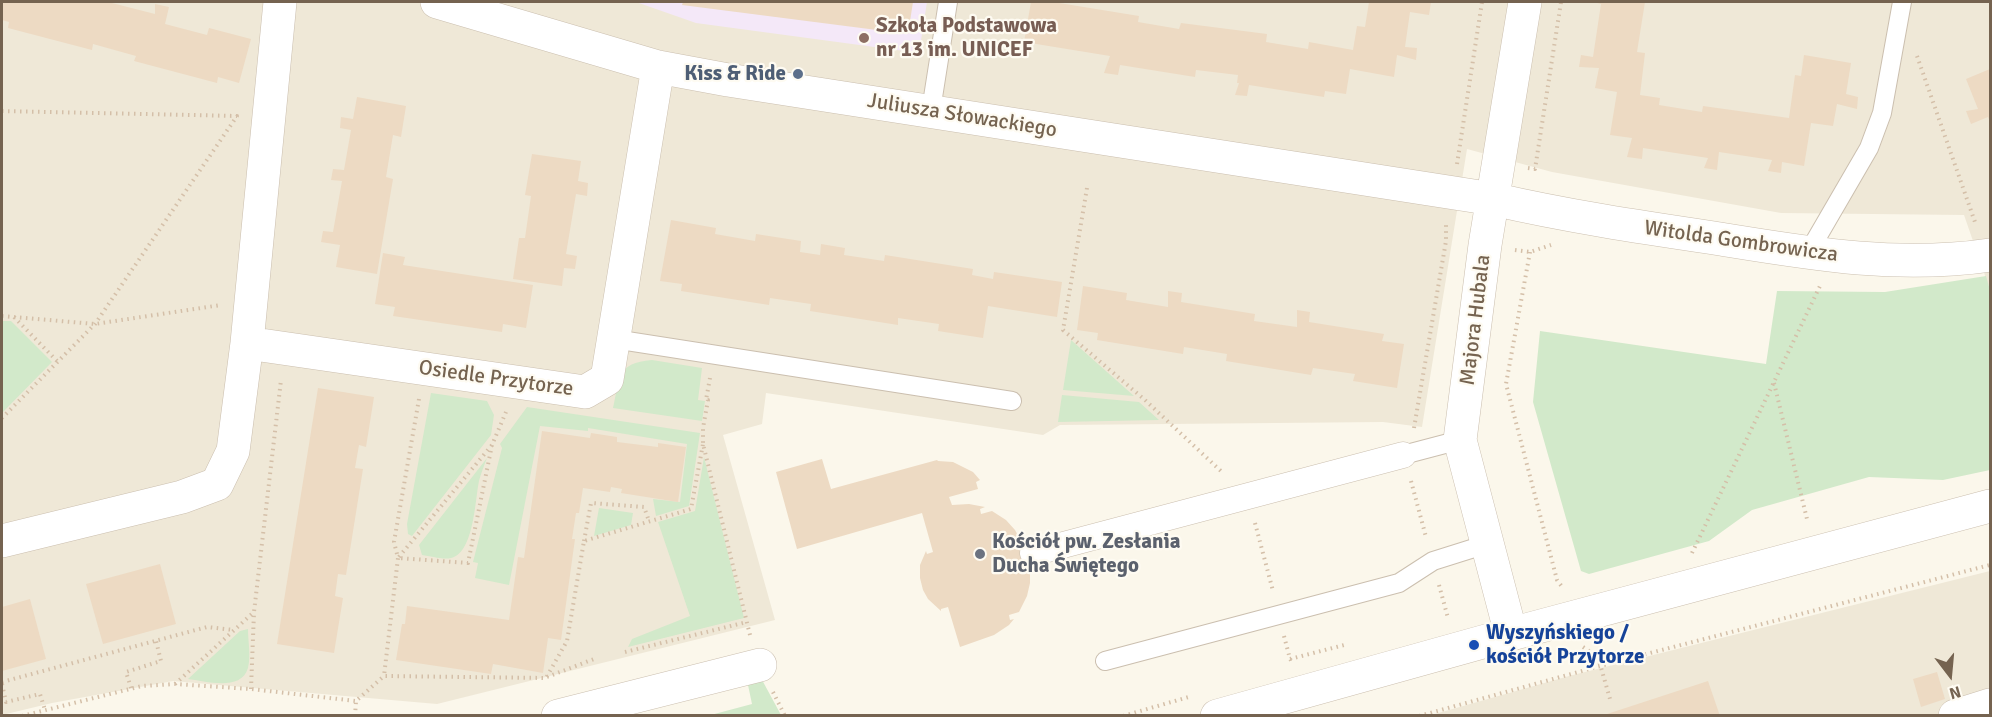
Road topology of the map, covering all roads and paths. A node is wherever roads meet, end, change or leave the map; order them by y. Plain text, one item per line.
1 (280, 2) edge
2 (437, 2) edge
3 (948, 2) edge
4 (1482, 2) edge
5 (1525, 2) edge
6 (1901, 5) edge
7 (658, 67) junction
8 (931, 110) junction
9 (2, 111) edge
10 (1457, 165) dead end
11 (1087, 188) dead end
12 (1493, 199) junction
13 (1446, 241) dead end
14 (1530, 252) dead end
15 (1818, 254) junction
16 (1988, 255) edge
17 (252, 300) junction
18 (2, 316) edge
19 (14, 317) junction
20 (95, 324) junction
21 (1063, 330) dead end
22 (614, 339) junction
23 (247, 343) junction
24 (713, 354) junction
25 (58, 362) junction
26 (281, 376) dead end
27 (1774, 383) junction
28 (419, 395) dead end
29 (1012, 401) dead end
30 (508, 408) dead end
31 (2, 418) edge
32 (1460, 440) junction
33 (703, 444) junction
34 (492, 445) junction
35 (1403, 455) junction
36 (1990, 506) edge
37 (1807, 519) dead end
38 (649, 521) junction
39 (2, 541) edge
40 (584, 541) junction
41 (1487, 544) junction
42 (1033, 553) dead end
43 (398, 558) junction
44 (1689, 559) dead end
45 (1990, 565) edge
46 (1569, 595) dead end
47 (254, 612) junction
48 (1454, 616) dead end
49 (1448, 618) dead end
50 (747, 622) junction
51 (234, 630) junction
52 (1511, 634) junction
53 (156, 641) junction
54 (1346, 644) dead end
55 (1581, 646) dead end
56 (625, 652) dead end
57 (594, 658) dead end
58 (1290, 659) dead end
59 (1106, 661) dead end
60 (760, 664) junction
61 (1600, 666) junction
62 (384, 676) junction
63 (546, 678) junction
64 (2, 683) edge
65 (175, 684) junction
66 (131, 688) junction
67 (251, 689) junction
68 (1610, 699) dead end
69 (356, 701) junction
70 (1990, 705) edge
71 (45, 710) junction
72 (1228, 714) edge
73 (22, 716) edge
74 (355, 716) edge
75 (558, 716) edge
76 (785, 716) edge
77 (1419, 716) edge
78 (1955, 716) edge

1 - 17 street
2 - 7 street, Juliusza Słowackiego
3 - 8 lane
4 - 10 path
5 - 12 street, Majora Hubala
6 - 15 lane
6 - 16 path
7 - 8 street, Juliusza Słowackiego
7 - 22 street, Osiedle Przytorze
8 - 12 street, Juliusza Słowackiego
9 - 20 path
11 - 21 path
12 - 15 street, Witolda Gombrowicza
12 - 32 street, Majora Hubala
13 - 35 path
14 - 46 path
15 - 16 street, Witolda Gombrowicza
15 - 27 path
17 - 20 path
17 - 23 street
18 - 19 path
19 - 20 path
19 - 25 path
20 - 25 path
22 - 23 street, Osiedle Przytorze
22 - 24 lane
23 - 39 street
24 - 29 lane
24 - 33 path
25 - 31 path
26 - 47 path
27 - 37 path
27 - 44 path
28 - 43 path
30 - 34 path
32 - 35 lane
32 - 41 street, Majora Hubala
33 - 38 path
33 - 50 path
34 - 43 path
34 - 43 path
35 - 42 street
36 - 52 street
38 - 40 path
38 - 40 path
40 - 63 path
41 - 52 street, Majora Hubala
41 - 59 lane
43 - 62 path
45 - 61 path
47 - 51 path
47 - 67 path
48 - 49 path
50 - 56 path
50 - 60 path
51 - 53 path
51 - 65 path
52 - 72 street
53 - 64 path
53 - 66 path
54 - 58 path
55 - 61 path
57 - 63 path
60 - 75 street
60 - 76 path
61 - 68 path
61 - 77 path
62 - 63 path
62 - 69 path
64 - 71 path
65 - 66 path
65 - 67 path
66 - 71 path
67 - 69 path
69 - 74 path
70 - 78 street
71 - 73 path

